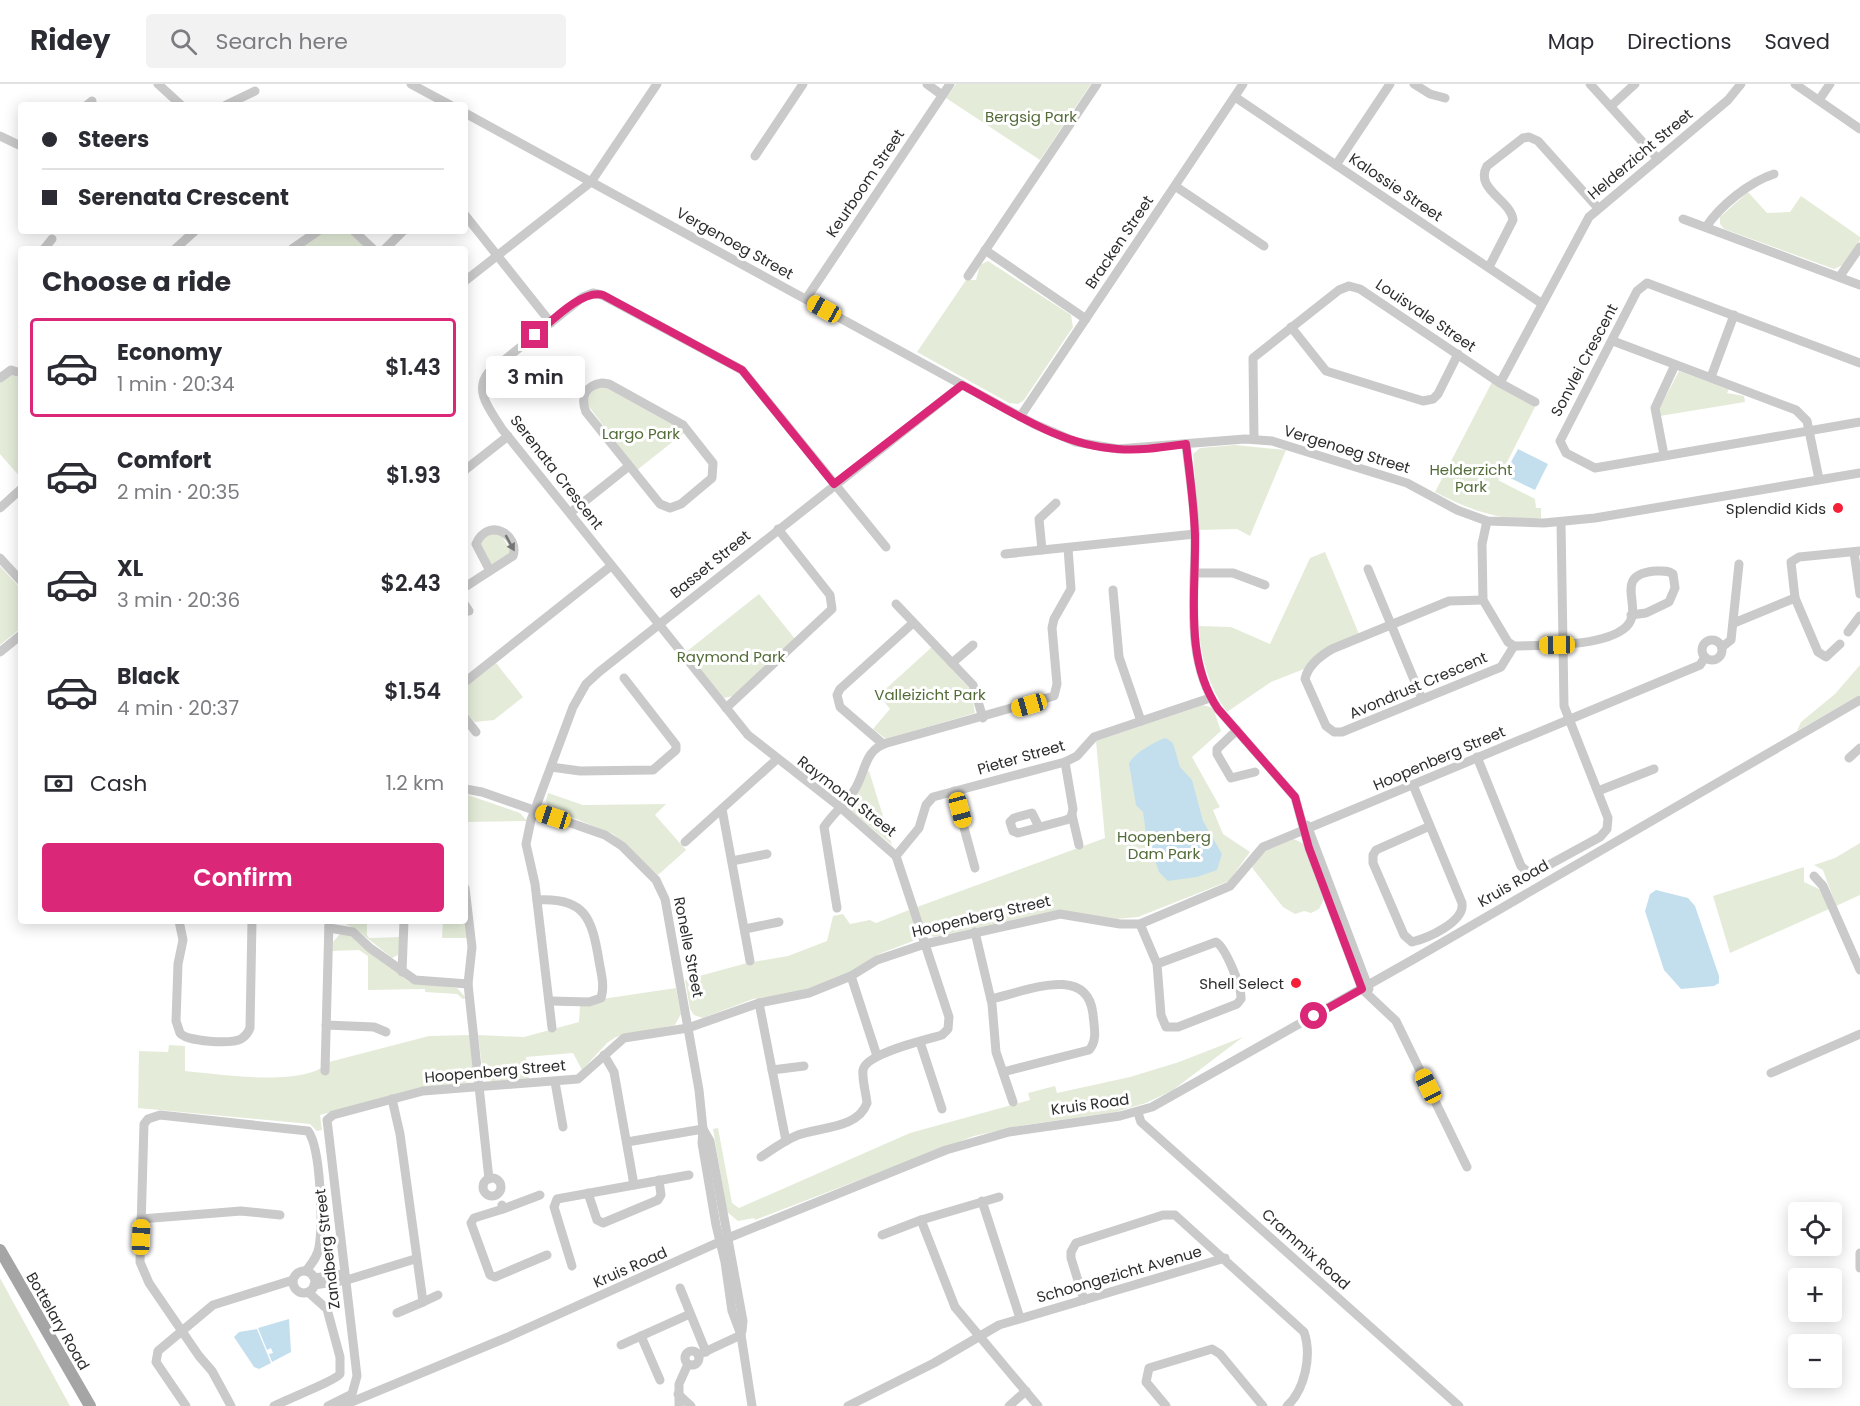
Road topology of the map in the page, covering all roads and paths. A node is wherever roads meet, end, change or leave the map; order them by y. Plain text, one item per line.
1 (158, 84) edge
2 (411, 84) edge
3 (644, 84) edge
4 (803, 84) edge
5 (927, 84) edge
6 (950, 84) edge
7 (1097, 84) edge
8 (1243, 84) edge
9 (1390, 84) edge
10 (1414, 84) edge
11 (1590, 84) edge
12 (1635, 84) edge
13 (1741, 84) edge
14 (1796, 84) edge
15 (1830, 84) edge
16 (655, 87) edge
17 (255, 91) dead end
18 (942, 95) junction
19 (1235, 97) junction
20 (1445, 98) dead end
21 (1819, 100) junction
22 (178, 102) edge
23 (232, 102) edge
24 (444, 102) edge
25 (1611, 106) junction
26 (468, 115) edge
27 (1860, 129) edge
28 (0, 136) edge
29 (18, 145) edge
30 (755, 156) dead end
31 (1658, 159) junction
32 (1336, 165) junction
33 (1774, 174) dead end
34 (591, 182) junction
35 (1175, 186) junction
36 (1599, 208) junction
37 (468, 219) edge
38 (1683, 219) dead end
39 (1706, 227) junction
40 (190, 234) edge
41 (314, 234) edge
42 (357, 234) edge
43 (400, 234) edge
44 (52, 238) dead end
45 (46, 246) edge
46 (178, 246) edge
47 (296, 246) edge
48 (370, 246) edge
49 (388, 246) edge
50 (1264, 246) dead end
51 (1860, 247) edge
52 (985, 250) junction
53 (497, 255) junction
54 (1489, 267) junction
55 (968, 276) dead end
56 (1840, 276) junction
57 (468, 279) edge
58 (1860, 285) edge
59 (806, 299) junction
60 (1541, 303) junction
61 (1734, 315) junction
62 (1086, 319) junction
63 (550, 323) junction
64 (1291, 327) junction
65 (1612, 341) junction
66 (1458, 354) junction
67 (1860, 363) edge
68 (1675, 365) junction
69 (18, 372) edge
70 (1712, 377) junction
71 (0, 378) edge
72 (1500, 383) junction
73 (962, 385) junction
74 (1535, 402) dead end
75 (1020, 417) junction
76 (1860, 422) edge
77 (1810, 431) junction
78 (508, 436) junction
79 (1254, 439) junction
80 (1186, 444) junction
81 (1664, 455) junction
82 (629, 466) junction
83 (468, 468) edge
84 (1860, 473) edge
85 (1819, 479) junction
86 (834, 484) junction
87 (18, 492) edge
88 (1056, 503) dead end
89 (0, 508) edge
90 (570, 513) junction
91 (1486, 521) junction
92 (1561, 522) junction
93 (778, 529) junction
94 (1195, 534) junction
95 (886, 547) dead end
96 (1068, 548) junction
97 (1041, 550) junction
98 (1857, 551) edge
99 (1005, 554) dead end
100 (0, 558) edge
101 (1739, 564) dead end
102 (611, 566) junction
103 (1368, 569) dead end
104 (490, 571) junction
105 (1195, 573) junction
106 (18, 579) edge
107 (468, 585) edge
108 (1264, 585) dead end
109 (1113, 590) dead end
110 (1860, 594) edge
111 (1796, 598) junction
112 (1483, 600) junction
113 (896, 604) dead end
114 (1631, 615) junction
115 (1860, 616) edge
116 (913, 623) junction
117 (658, 625) junction
118 (1391, 625) junction
119 (1733, 628) junction
120 (1848, 632) dead end
121 (18, 637) edge
122 (1563, 643) junction
123 (1840, 644) dead end
124 (972, 645) dead end
125 (1514, 646) junction
126 (1722, 647) junction
127 (0, 652) edge
128 (1705, 657) junction
129 (952, 663) junction
130 (624, 678) dead end
131 (468, 680) edge
132 (1210, 698) junction
133 (1422, 699) junction
134 (1860, 700) edge
135 (726, 708) junction
136 (983, 718) junction
137 (1141, 721) junction
138 (1569, 721) junction
139 (468, 722) edge
140 (1237, 730) junction
141 (476, 732) dead end
142 (883, 744) junction
143 (1860, 748) edge
144 (1477, 757) junction
145 (1849, 758) dead end
146 (776, 760) junction
147 (1065, 762) junction
148 (551, 767) junction
149 (1654, 769) dead end
150 (1254, 772) dead end
151 (1413, 785) junction
152 (468, 790) edge
153 (954, 791) junction
154 (1598, 791) junction
155 (840, 807) junction
156 (722, 809) junction
157 (535, 811) junction
158 (1072, 815) junction
159 (1430, 826) junction
160 (1039, 827) dead end
161 (1307, 829) junction
162 (685, 842) dead end
163 (1079, 845) dead end
164 (767, 854) dead end
165 (896, 856) junction
166 (732, 861) junction
167 (975, 868) dead end
168 (1814, 876) dead end
169 (537, 900) junction
170 (837, 908) dead end
171 (468, 913) edge
172 (779, 922) dead end
173 (180, 924) edge
174 (252, 924) edge
175 (329, 924) edge
176 (404, 924) edge
177 (1140, 924) junction
178 (745, 929) junction
179 (975, 932) junction
180 (925, 944) junction
181 (750, 961) dead end
182 (1157, 964) junction
183 (1860, 970) edge
184 (402, 972) junction
185 (851, 976) junction
186 (468, 984) junction
187 (1367, 989) junction
188 (991, 999) junction
189 (550, 1001) junction
190 (759, 1003) junction
191 (326, 1025) junction
192 (552, 1028) dead end
193 (688, 1028) junction
194 (386, 1032) dead end
195 (1860, 1034) edge
196 (920, 1042) junction
197 (604, 1055) junction
198 (877, 1056) junction
199 (804, 1066) dead end
200 (325, 1071) dead end
201 (772, 1071) junction
202 (1003, 1072) junction
203 (1771, 1073) dead end
204 (555, 1082) junction
205 (481, 1086) junction
206 (392, 1099) junction
207 (1013, 1102) dead end
208 (942, 1109) dead end
209 (1138, 1113) junction
210 (329, 1118) joint
211 (563, 1127) dead end
212 (703, 1129) junction
213 (786, 1141) junction
214 (627, 1142) junction
215 (761, 1157) dead end
216 (1467, 1167) dead end
217 (689, 1175) dead end
218 (659, 1180) junction
219 (633, 1185) junction
220 (588, 1193) junction
221 (540, 1196) dead end
222 (999, 1197) dead end
223 (982, 1201) junction
224 (503, 1209) junction
225 (280, 1215) dead end
226 (141, 1219) junction
227 (921, 1220) junction
228 (882, 1235) dead end
229 (724, 1240) junction
230 (0, 1250) edge
231 (1860, 1253) edge
232 (547, 1255) dead end
233 (1225, 1258) junction
234 (415, 1259) junction
235 (572, 1266) dead end
236 (1860, 1268) edge
237 (306, 1271) junction
238 (347, 1277) junction
239 (293, 1280) junction
240 (312, 1285) junction
241 (680, 1288) dead end
242 (438, 1295) dead end
243 (1084, 1300) junction
244 (423, 1302) junction
245 (397, 1313) dead end
246 (690, 1314) junction
247 (1020, 1318) junction
248 (183, 1331) junction
249 (741, 1335) junction
250 (641, 1336) junction
251 (980, 1337) junction
252 (621, 1345) dead end
253 (702, 1354) junction
254 (357, 1377) junction
255 (660, 1380) dead end
256 (375, 1393) junction
257 (678, 1394) junction
258 (1032, 1399) edge
259 (90, 1406) edge
260 (186, 1406) edge
261 (231, 1406) edge
262 (274, 1406) edge
263 (328, 1406) edge
264 (342, 1406) edge
265 (679, 1406) edge
266 (691, 1406) edge
267 (752, 1406) edge
268 (848, 1406) edge
269 (1009, 1406) edge
270 (1023, 1406) edge
271 (1166, 1406) edge
272 (1263, 1406) edge
273 (1287, 1406) edge
274 (1459, 1406) edge

1 - 22 street
2 - 24 street
3 - 16 street
4 - 30 street
5 - 18 street
6 - 18 street, Keurboom Street
7 - 52 street
8 - 19 street, Bracken Street
9 - 32 street
10 - 20 street
11 - 25 street
12 - 25 street
13 - 31 street, Helderzicht Street
14 - 21 street
15 - 21 street
16 - 34 street
17 - 23 street
18 - 59 street, Keurboom Street
19 - 32 street, Kalossie Street
19 - 35 street, Bracken Street
21 - 27 street
25 - 31 street
26 - 34 street, Vergenoeg Street
28 - 29 street
31 - 36 street, Helderzicht Street
32 - 54 street, Kalossie Street
33 - 39 street
34 - 53 street
34 - 59 street, Vergenoeg Street
35 - 50 street
35 - 62 street, Bracken Street
36 - 54 street
36 - 60 street, Helderzicht Street
37 - 53 street
38 - 39 street
39 - 56 street
40 - 46 street
41 - 47 street
42 - 48 street
43 - 49 street
44 - 45 street
51 - 56 street
52 - 55 street
52 - 62 street
53 - 57 street
53 - 63 street
54 - 60 street, Kalossie Street
56 - 58 street
59 - 73 street, Vergenoeg Street
60 - 72 street, Helderzicht Street
61 - 65 street, Sonvlei Crescent
61 - 67 street, Sonvlei Crescent
61 - 70 street
62 - 75 street, Bracken Street
63 - 78 street, Serenata Crescent
63 - 86 street, Serenata Crescent
64 - 66 street, Louisvale Street
64 - 66 street
64 - 79 street, Louisvale Street
65 - 68 street
65 - 81 street, Sonvlei Crescent
66 - 72 street, Louisvale Street
68 - 70 street
68 - 81 street
69 - 71 street
70 - 77 street
72 - 74 street, Louisvale Street
73 - 75 street, Vergenoeg Street
73 - 86 street, Basset Street
75 - 80 street, Vergenoeg Street
76 - 77 street, Sonvlei Crescent
77 - 81 street, Sonvlei Crescent
77 - 85 street
78 - 83 street
78 - 90 street, Serenata Crescent
79 - 80 street, Vergenoeg Street
79 - 91 street, Vergenoeg Street
80 - 94 street
82 - 82 street
82 - 90 street
84 - 85 street, Vergenoeg Street
85 - 92 street, Vergenoeg Street
86 - 93 street, Basset Street
86 - 95 street, Serenata Crescent
87 - 89 street
88 - 97 street
90 - 102 street, Serenata Crescent
91 - 92 street, Vergenoeg Street
91 - 112 street
92 - 122 street
93 - 117 street, Basset Street
93 - 135 street
94 - 96 street
94 - 105 street
96 - 97 street
96 - 136 street
97 - 99 street
98 - 110 street
98 - 111 street
100 - 106 street
101 - 119 street
102 - 117 street, Serenata Crescent
102 - 131 street
103 - 118 street
104 -> 104 street
104 - 107 street
105 - 108 street
105 - 132 street
109 - 137 street
111 - 119 street
111 - 123 street
112 - 118 street, Avondrust Crescent
112 - 125 street
113 - 116 street
114 - 114 street
114 - 122 street
115 - 120 street
116 - 129 street
116 - 142 street
117 - 135 street, Raymond Street
117 - 148 street, Basset Street
118 - 133 street
118 - 133 street, Avondrust Crescent
119 - 126 street
121 - 127 street
122 - 125 street
122 - 138 street
124 - 129 street
125 - 133 street, Avondrust Crescent
126 - 128 street
126 - 128 street
128 - 138 street, Hoopenberg Street
129 - 136 street
130 - 148 street
132 - 137 street, Pieter Street
132 - 140 street
134 - 187 street, Kruis Road
135 - 146 street, Raymond Street
136 - 142 street
137 - 147 street, Pieter Street
138 - 144 street, Hoopenberg Street
138 - 154 street
139 - 141 street
140 - 150 street
140 - 161 street
142 - 155 street
143 - 145 street
144 - 151 street, Hoopenberg Street
144 - 154 street
146 - 155 street, Raymond Street
146 - 156 street
147 - 153 street, Pieter Street
147 - 158 street
148 - 157 street, Basset Street
149 - 154 street
151 - 159 street
151 - 161 street, Hoopenberg Street
152 - 157 street, Ronelle Street
153 - 165 street, Pieter Street
153 - 167 street
155 - 165 street, Raymond Street
155 - 170 street
156 - 162 street
156 - 166 street
157 - 169 street, Basset Street
157 - 193 street, Ronelle Street
158 - 160 street
158 - 163 street
159 - 159 street
161 - 177 street, Hoopenberg Street
161 - 187 street
164 - 166 street
165 - 180 street, Raymond Street
166 - 178 street
168 - 183 street
169 - 189 street, Basset Street
169 - 189 street
171 - 186 street
172 - 178 street
173 - 174 street
175 - 184 street
175 - 191 street
176 - 184 street
177 - 179 street, Hoopenberg Street
177 - 182 street
178 - 181 street
179 - 180 street, Hoopenberg Street
179 - 188 street
180 - 185 street, Hoopenberg Street
180 - 196 street, Raymond Street
182 - 182 street
184 - 186 street
185 - 190 street, Hoopenberg Street
185 - 198 street
186 - 205 street
187 - 209 street, Kruis Road
187 - 216 street
188 - 202 street
188 - 202 street
189 - 192 street, Basset Street
190 - 193 street, Hoopenberg Street
190 - 201 street
191 - 194 street
191 - 200 street
193 - 197 street, Hoopenberg Street
193 - 212 street, Ronelle Street
195 - 203 street
196 - 198 street
196 - 208 street
197 - 204 street, Hoopenberg Street
197 - 214 street
198 - 213 street
199 - 201 street
201 - 213 street
202 - 207 street
204 - 205 street, Hoopenberg Street
204 - 211 street
205 - 206 street, Hoopenberg Street
205 - 224 street
206 - 210 street, Hoopenberg Street
206 - 234 street
209 - 229 street, Kruis Road
209 - 274 street, Crammix Road
210 - 238 street, Zandberg Street
212 - 214 street
212 - 229 street, Ronelle Street
213 - 215 street
214 - 219 street
217 - 218 street
218 - 219 street
218 - 220 street
219 - 220 street
220 - 235 street
221 - 224 street
222 - 223 street
223 - 227 street
223 - 247 street
224 - 232 street
225 - 226 street
226 - 237 street
226 - 248 street
227 - 228 street
227 - 251 street
229 - 249 street, Ronelle Street
229 - 256 street, Kruis Road
230 - 259 main road, Bottelary Road
231 - 236 street
233 - 243 street, Schoongezicht Avenue
233 - 243 street
233 - 273 street, Schoongezicht Avenue
234 - 238 street
234 - 244 street
237 - 239 street
237 - 240 street
238 - 240 street
238 - 254 street, Zandberg Street
239 - 240 street
239 - 248 street
240 - 262 street
241 - 246 street
242 - 244 street
243 - 247 street, Schoongezicht Avenue
244 - 245 street
246 - 250 street
246 - 253 street
247 - 251 street, Schoongezicht Avenue
248 - 260 street
248 - 261 street
249 - 253 street
249 - 267 street, Ronelle Street
250 - 252 street
250 - 255 street
251 - 258 street
251 - 268 street, Schoongezicht Avenue
253 - 257 street
254 - 256 street
254 - 263 street
256 - 264 street, Kruis Road
257 - 265 street
257 - 266 street
258 - 269 street
258 - 270 street
271 - 272 street

